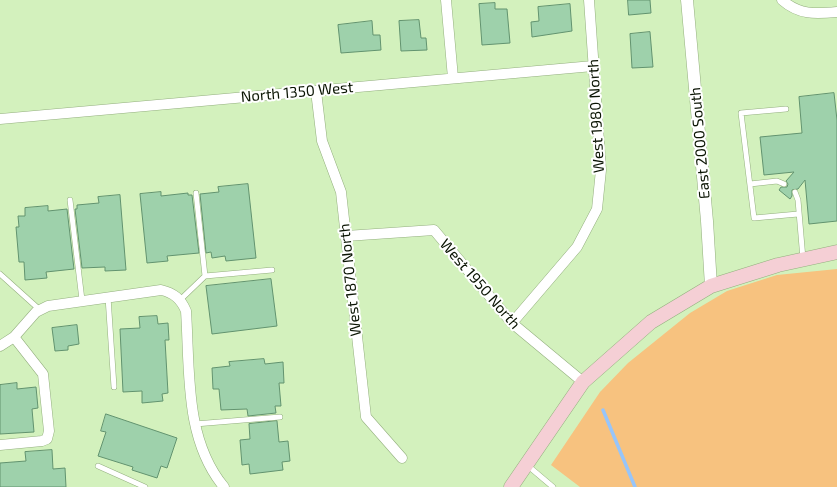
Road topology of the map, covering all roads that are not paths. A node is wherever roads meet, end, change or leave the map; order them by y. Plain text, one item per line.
1 (446, 0) edge
2 (589, 0) edge
3 (687, 0) edge
4 (782, 0) edge
5 (837, 12) edge
6 (593, 66) junction
7 (453, 78) junction
8 (316, 91) junction
9 (786, 109) dead end
10 (0, 119) edge
11 (750, 184) junction
12 (784, 184) dead end
13 (795, 192) dead end
14 (196, 193) dead end
15 (70, 200) dead end
16 (798, 214) junction
17 (346, 236) junction
18 (837, 252) edge
19 (803, 259) junction
20 (272, 270) dead end
21 (0, 274) edge
22 (205, 276) junction
23 (711, 286) junction
24 (108, 297) junction
25 (82, 300) junction
26 (180, 300) junction
27 (40, 310) junction
28 (512, 323) junction
29 (14, 337) junction
30 (0, 346) edge
31 (583, 382) junction
32 (114, 386) dead end
33 (280, 418) dead end
34 (194, 424) junction
35 (0, 445) edge
36 (402, 458) dead end
37 (527, 465) junction
38 (98, 466) dead end
39 (220, 486) edge
40 (145, 487) edge
41 (511, 487) edge
42 (553, 487) edge

1 - 7 street
2 - 6 street, West 1980 North
3 - 23 street, East 2000 South
4 - 5 street
6 - 7 street, North 1350 West
6 - 28 street, West 1980 North
7 - 8 street, North 1350 West
8 - 10 street, North 1350 West
8 - 17 street, West 1870 North
9 - 11 lane
11 - 12 lane
11 - 16 lane
13 - 16 lane
14 - 22 lane
15 - 25 lane
16 - 19 lane
17 - 28 street, West 1950 North
17 - 36 street, West 1870 North
18 - 19 main road
19 - 23 main road
20 - 22 lane
21 - 27 lane
22 - 26 lane
23 - 31 main road
24 - 25 street
24 - 26 street
24 - 32 lane
25 - 27 street
26 - 34 street
27 - 29 street
28 - 31 street, West 1950 North
29 - 30 street
29 - 35 street
31 - 37 main road
33 - 34 lane
34 - 39 street
37 - 41 main road
37 - 42 lane
38 - 40 lane

